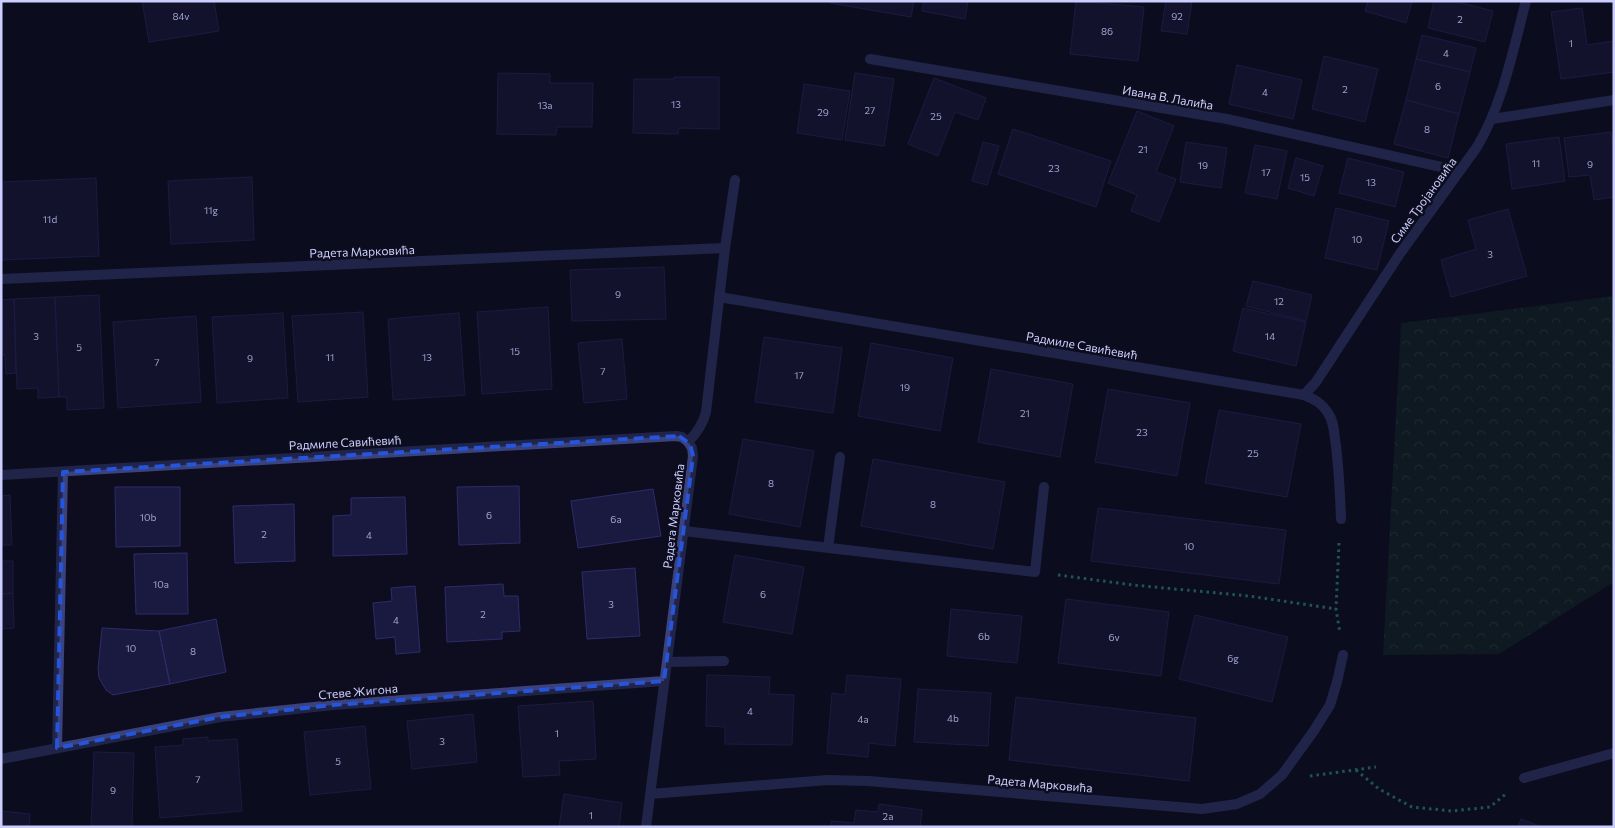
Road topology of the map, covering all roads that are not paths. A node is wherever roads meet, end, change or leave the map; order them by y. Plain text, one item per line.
1 (1526, 1) edge
2 (870, 59) dead end
3 (1614, 100) edge
4 (1492, 119) junction
5 (1459, 171) junction
6 (735, 180) dead end
7 (725, 248) junction
8 (1, 279) edge
9 (720, 297) junction
10 (1304, 395) junction
11 (688, 442) junction
12 (840, 458) dead end
13 (63, 472) junction
14 (1, 475) edge
15 (1044, 488) dead end
16 (1340, 520) road end
17 (684, 531) junction
18 (828, 548) junction
19 (1343, 655) road end
20 (666, 662) junction
21 (724, 662) dead end
22 (664, 681) junction
23 (57, 748) junction
24 (1614, 753) edge
25 (1, 759) edge
26 (1524, 778) road end
27 (650, 794) junction
28 (646, 827) edge

1 - 4 street, Симе Тројановића
2 - 5 street, Ивана В. Лалића
3 - 4 street
4 - 5 street, Симе Тројановића
5 - 10 street, Симе Тројановића
6 - 7 street
7 - 8 street, Радета Марковића
7 - 9 street
9 - 10 street, Радмиле Савићевић
9 - 11 street
10 - 16 street, Радмиле Савићевић
11 - 13 street, Радмиле Савићевић
11 - 17 street, Радета Марковића
12 - 18 street
13 - 14 street, Радмиле Савићевић
13 - 23 street
15 - 18 street
17 - 18 street
17 - 20 street, Радета Марковића
19 - 27 street, Радета Марковића
20 - 21 street
20 - 22 street, Радета Марковића
22 - 23 street, Стеве Жигона
22 - 27 street, Радета Марковића
23 - 25 street, Стеве Жигона
24 - 26 street
27 - 28 street, Радета Марковића

